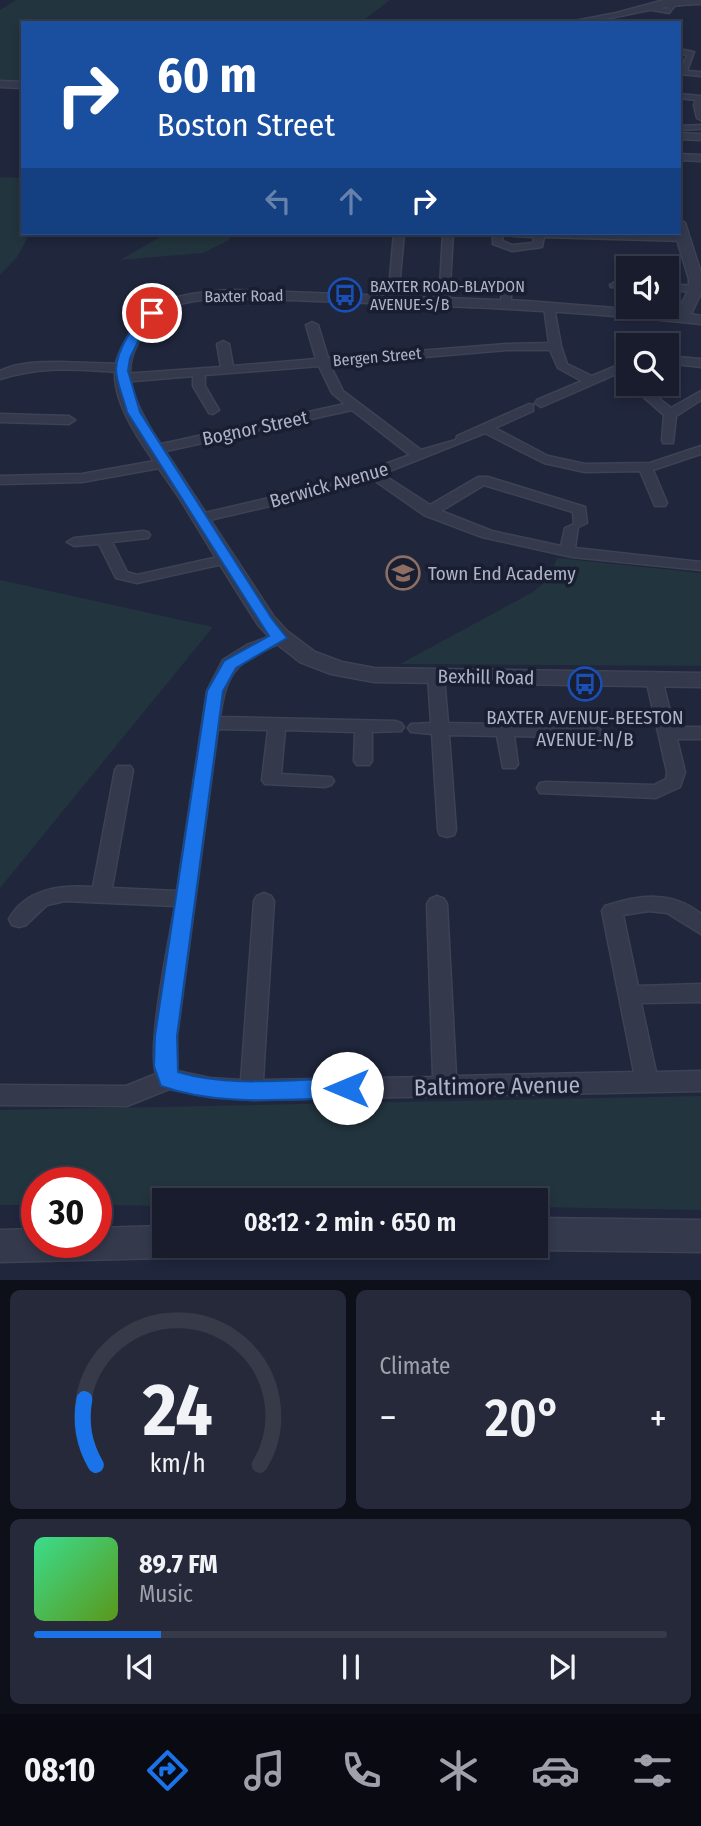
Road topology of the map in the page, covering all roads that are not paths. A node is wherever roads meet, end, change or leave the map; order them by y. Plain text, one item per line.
1 (699, 1) edge
2 (672, 5) dead end
3 (644, 8) junction
4 (582, 21) edge
5 (681, 52) edge
6 (681, 72) edge
7 (701, 74) edge
8 (0, 84) edge
9 (21, 85) edge
10 (681, 96) edge
11 (701, 118) edge
12 (701, 127) edge
13 (681, 128) edge
14 (681, 136) edge
15 (701, 137) edge
16 (681, 158) edge
17 (701, 158) edge
18 (681, 231) edge
19 (399, 235) edge
20 (448, 235) edge
21 (498, 235) edge
22 (540, 235) edge
23 (629, 235) edge
24 (632, 249) dead end
25 (696, 266) edge
26 (506, 282) dead end
27 (679, 288) edge
28 (696, 289) junction
29 (393, 300) junction
30 (444, 303) junction
31 (506, 305) junction
32 (549, 307) junction
33 (682, 318) junction
34 (701, 320) edge
35 (312, 325) dead end
36 (223, 344) dead end
37 (555, 346) junction
38 (679, 360) edge
39 (323, 362) junction
40 (701, 363) edge
41 (228, 370) junction
42 (616, 370) edge
43 (123, 373) junction
44 (199, 373) junction
45 (0, 375) edge
46 (592, 381) junction
47 (701, 395) edge
48 (650, 396) edge
49 (353, 406) junction
50 (213, 410) dead end
51 (670, 414) junction
52 (0, 418) edge
53 (69, 420) dead end
54 (487, 429) junction
55 (668, 440) dead end
56 (701, 450) edge
57 (161, 456) junction
58 (421, 456) junction
59 (645, 467) junction
60 (374, 474) junction
61 (0, 480) edge
62 (660, 503) dead end
63 (429, 512) junction
64 (201, 517) junction
65 (576, 526) joint
66 (143, 534) dead end
67 (104, 540) junction
68 (74, 542) dead end
69 (567, 550) junction
70 (227, 559) junction
71 (701, 566) edge
72 (279, 638) junction
73 (436, 677) junction
74 (654, 679) junction
75 (701, 680) edge
76 (210, 723) junction
77 (277, 725) junction
78 (363, 727) junction
79 (395, 727) dead end
80 (417, 728) dead end
81 (439, 729) junction
82 (505, 732) junction
83 (593, 732) dead end
84 (667, 733) junction
85 (701, 733) edge
86 (363, 761) dead end
87 (509, 764) dead end
88 (124, 770) dead end
89 (325, 781) dead end
90 (546, 788) dead end
91 (447, 830) dead end
92 (102, 895) junction
93 (186, 900) junction
94 (264, 901) dead end
95 (437, 904) dead end
96 (19, 919) dead end
97 (701, 926) edge
98 (701, 993) edge
99 (629, 995) junction
100 (169, 1079) junction
101 (647, 1082) junction
102 (701, 1082) edge
103 (251, 1088) junction
104 (445, 1088) junction
105 (0, 1095) edge
106 (548, 1234) edge
107 (701, 1236) edge
108 (152, 1242) edge
109 (0, 1246) edge

1 - 3 street
2 - 3 street
3 - 4 street
5 - 6 street
6 - 7 street
8 - 9 street
10 - 11 street
12 - 13 street
14 - 15 street
16 - 17 street
18 - 25 street
19 - 29 street
20 - 30 street
21 - 22 street
23 - 24 street
25 - 28 street
26 - 31 street
27 - 28 street
28 - 33 street
29 - 30 street, Baxter Road
29 - 43 street, Baxter Road
30 - 31 street, Baxter Road
31 - 32 street, Baxter Road
32 - 33 street, Baxter Road
32 - 37 street
33 - 34 street, Baxter Road
35 - 39 street
36 - 41 street
37 - 39 street, Bergen Street
37 - 46 street
38 - 40 street
39 - 41 street, Bergen Street
39 - 49 street
41 - 44 street, Bergen Street
42 - 46 street, Berwick Avenue
43 - 44 street, Bergen Street
43 - 45 street, Bergen Street
43 - 57 street
44 - 50 street
46 - 54 street, Berwick Avenue
47 - 51 street
48 - 51 street
49 - 57 street, Bognor Street
49 - 58 street
51 - 55 street
52 - 53 street
54 - 58 street, Berwick Avenue
54 - 59 street
56 - 59 street
57 - 61 street, Bognor Street
57 - 64 street
58 - 60 street, Berwick Avenue
59 - 62 street
60 - 63 street
60 - 64 street, Berwick Avenue
63 - 65 street
63 - 69 street
64 - 70 street
65 - 69 street
66 - 67 street
67 - 68 street
67 - 70 street
69 - 71 street
70 - 72 street
72 - 73 street, Bexhill Road
72 - 76 street
73 - 74 street, Bexhill Road
73 - 81 street
74 - 75 street, Bexhill Road
74 - 84 street
76 - 77 street
76 - 93 street
77 - 78 street
77 - 89 street
78 - 79 street
78 - 86 street
80 - 81 street
81 - 82 street
81 - 91 street
82 - 83 street
82 - 87 street
84 - 85 street
84 - 90 street
88 - 92 street
92 - 93 street
92 - 96 street
93 - 100 street
94 - 103 street
95 - 104 street
97 - 99 street
98 - 99 street
99 - 101 street
100 - 103 street, Baltimore Avenue
100 - 105 street
101 - 102 street, Baltimore Avenue
101 - 104 street, Baltimore Avenue
103 - 104 street, Baltimore Avenue
106 - 107 street
108 - 109 street

